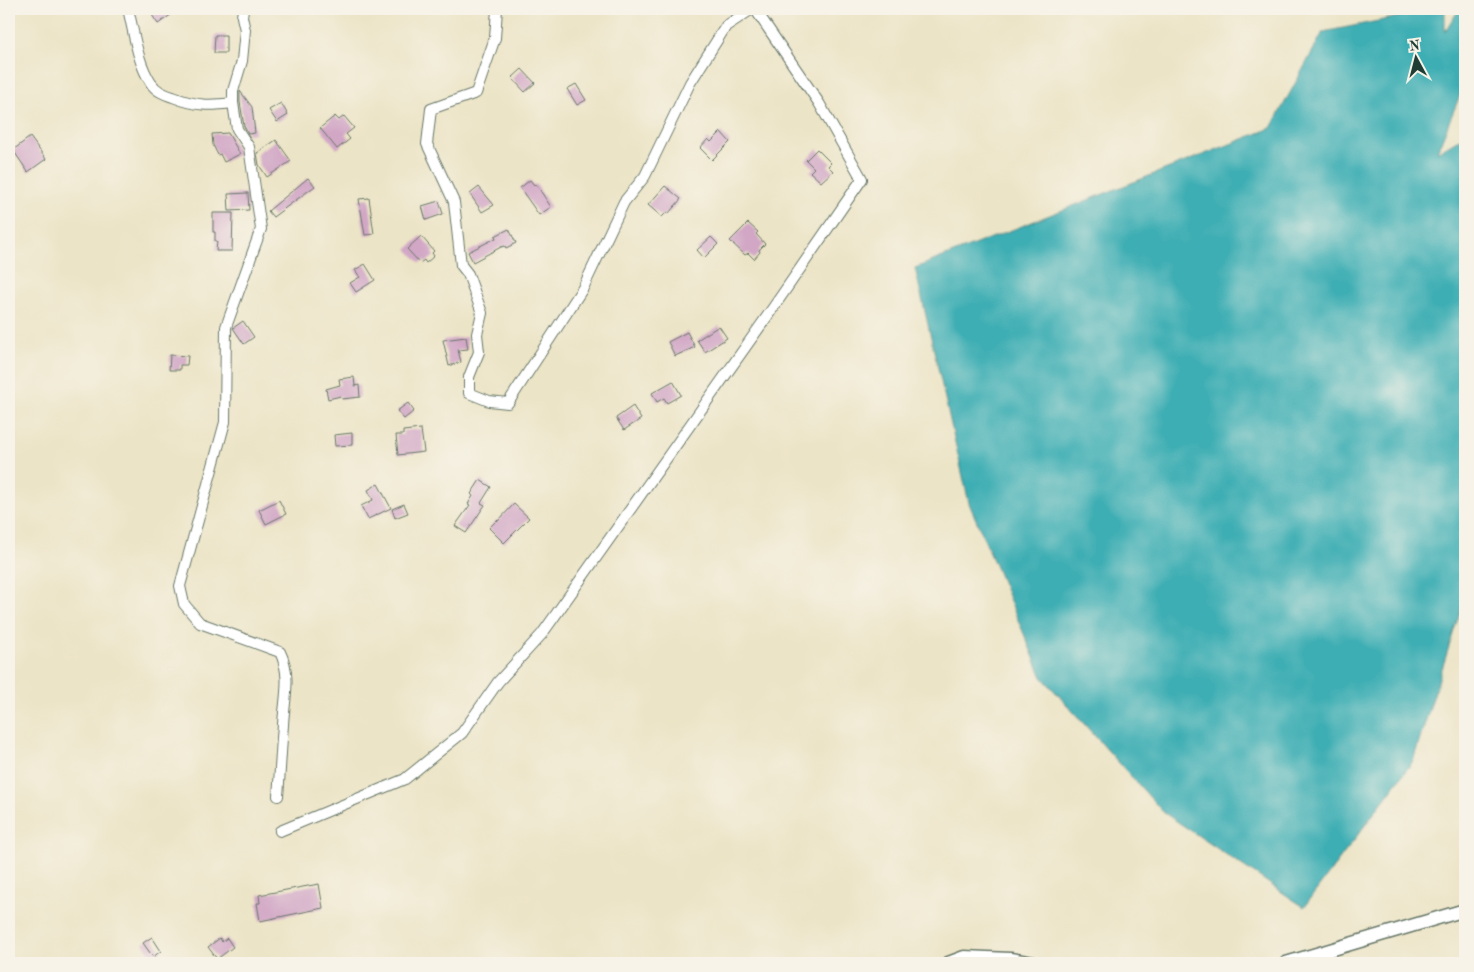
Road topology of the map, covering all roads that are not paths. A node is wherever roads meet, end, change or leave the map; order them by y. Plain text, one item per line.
1 (128, 9) edge
2 (243, 9) edge
3 (497, 9) edge
4 (754, 9) edge
5 (233, 103) junction
6 (278, 796) dead end
7 (280, 831) dead end
8 (1465, 910) edge
9 (1010, 961) edge
10 (948, 963) edge
11 (1033, 963) edge
12 (1286, 963) edge

1 - 5 street
2 - 5 street
3 - 4 street
4 - 7 street
5 - 6 street
8 - 12 street
9 - 10 street
9 - 11 street

